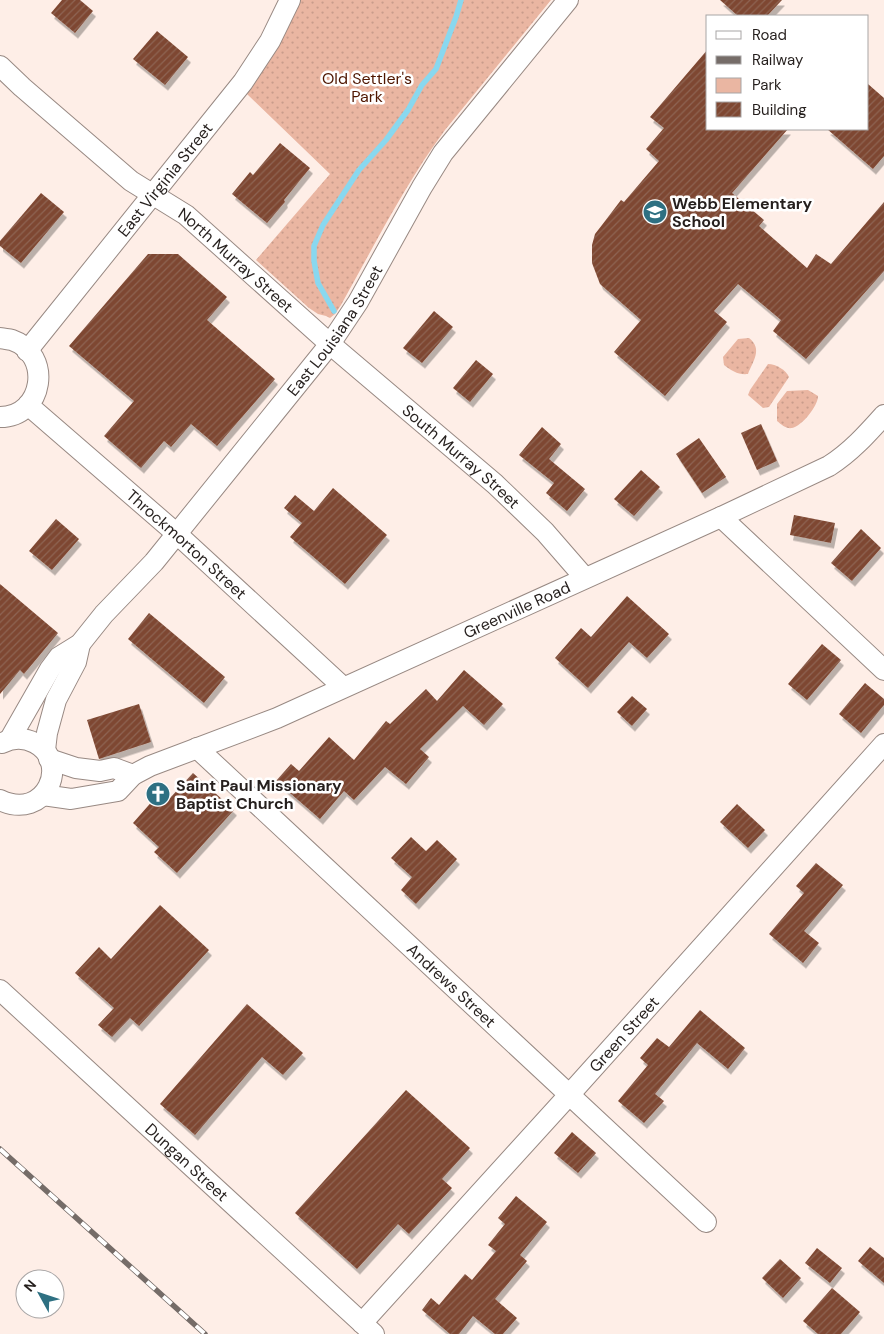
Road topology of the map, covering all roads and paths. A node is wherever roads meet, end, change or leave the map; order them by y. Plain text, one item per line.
1 (290, 0) edge
2 (568, 0) edge
3 (0, 66) edge
4 (152, 194) junction
5 (0, 338) edge
6 (330, 344) junction
7 (27, 351) junction
8 (28, 405) junction
9 (884, 415) edge
10 (0, 417) edge
11 (721, 517) junction
12 (177, 534) junction
13 (585, 578) junction
14 (80, 644) junction
15 (884, 670) edge
16 (343, 687) junction
17 (5, 742) edge
18 (884, 744) edge
19 (197, 748) junction
20 (47, 755) junction
21 (133, 775) junction
22 (43, 795) junction
23 (3, 803) edge
24 (0, 990) edge
25 (569, 1096) junction
26 (706, 1222) dead end
27 (368, 1328) edge

1 - 4 street, East Virginia Street
2 - 6 street, East Louisiana Street
3 - 4 street, North Murray Street
4 - 6 street, North Murray Street
4 - 7 street, East Virginia Street
5 - 7 street
6 - 12 street, East Louisiana Street
6 - 13 street, South Murray Street
7 - 8 street
8 - 10 street
8 - 12 street, Throckmorton Street
9 - 11 street, Greenville Road
11 - 13 street, Greenville Road
11 - 15 street
12 - 14 street, East Louisiana Street
12 - 16 street, Throckmorton Street
13 - 16 street, Greenville Road
14 - 17 street, East Louisiana Street
14 - 20 street, East Louisiana Street
16 - 19 street, Greenville Road
17 - 20 street
18 - 25 street, Green Street
19 - 21 street, Greenville Road
19 - 25 street, Andrews Street
20 - 21 street
20 - 22 street, East Louisiana Street
21 - 22 street, Greenville Road
22 - 23 street
24 - 27 street, Dungan Street
25 - 26 street, Andrews Street
25 - 27 street, Green Street

